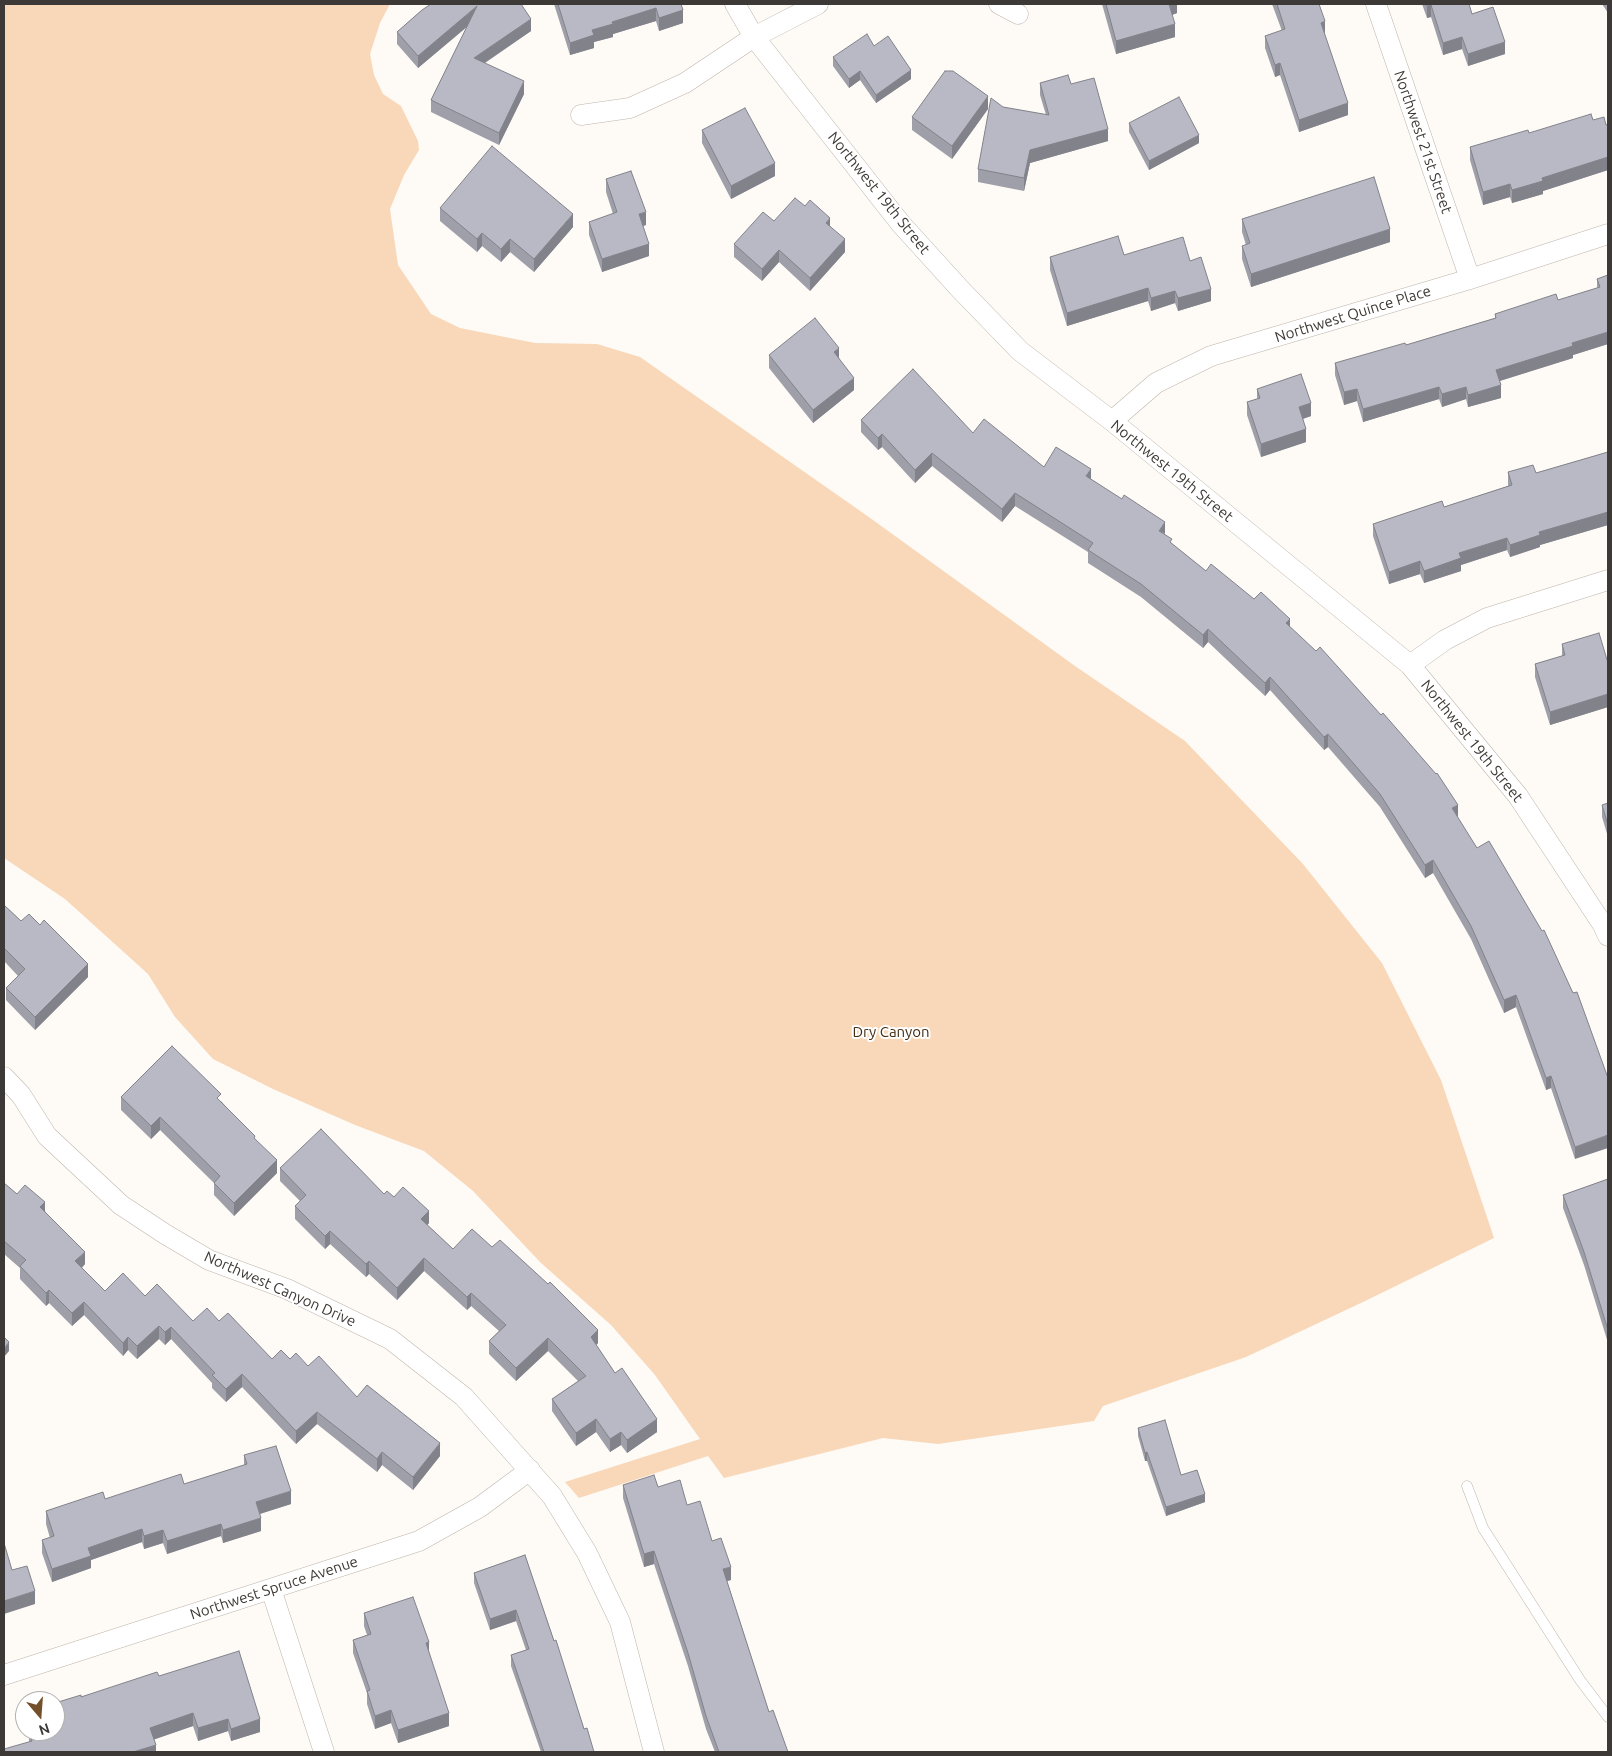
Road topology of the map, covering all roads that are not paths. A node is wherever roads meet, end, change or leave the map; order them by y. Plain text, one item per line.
1 (735, 4) edge
2 (818, 4) edge
3 (998, 4) edge
4 (1376, 4) edge
5 (1018, 14) dead end
6 (754, 37) junction
7 (581, 115) dead end
8 (1608, 234) edge
9 (1470, 280) junction
10 (1112, 421) junction
11 (1608, 580) edge
12 (1410, 665) junction
13 (1607, 928) edge
14 (4, 1077) edge
15 (530, 1470) junction
16 (1467, 1486) dead end
17 (271, 1589) junction
18 (4, 1676) edge
19 (1608, 1717) edge
20 (324, 1752) edge
21 (654, 1752) edge

1 - 6 street, Northwest 19th Street
2 - 6 street
3 - 5 street
4 - 9 street, Northwest 21st Street
6 - 7 street
6 - 10 street, Northwest 19th Street
8 - 9 street, Northwest Quince Place
9 - 10 street, Northwest Quince Place
10 - 12 street, Northwest 19th Street
11 - 12 street
12 - 13 street, Northwest 19th Street
14 - 15 street, Northwest Canyon Drive
15 - 17 street, Northwest Spruce Avenue
15 - 21 street, Northwest Canyon Drive
16 - 19 lane
17 - 18 street, Northwest Spruce Avenue
17 - 20 street

